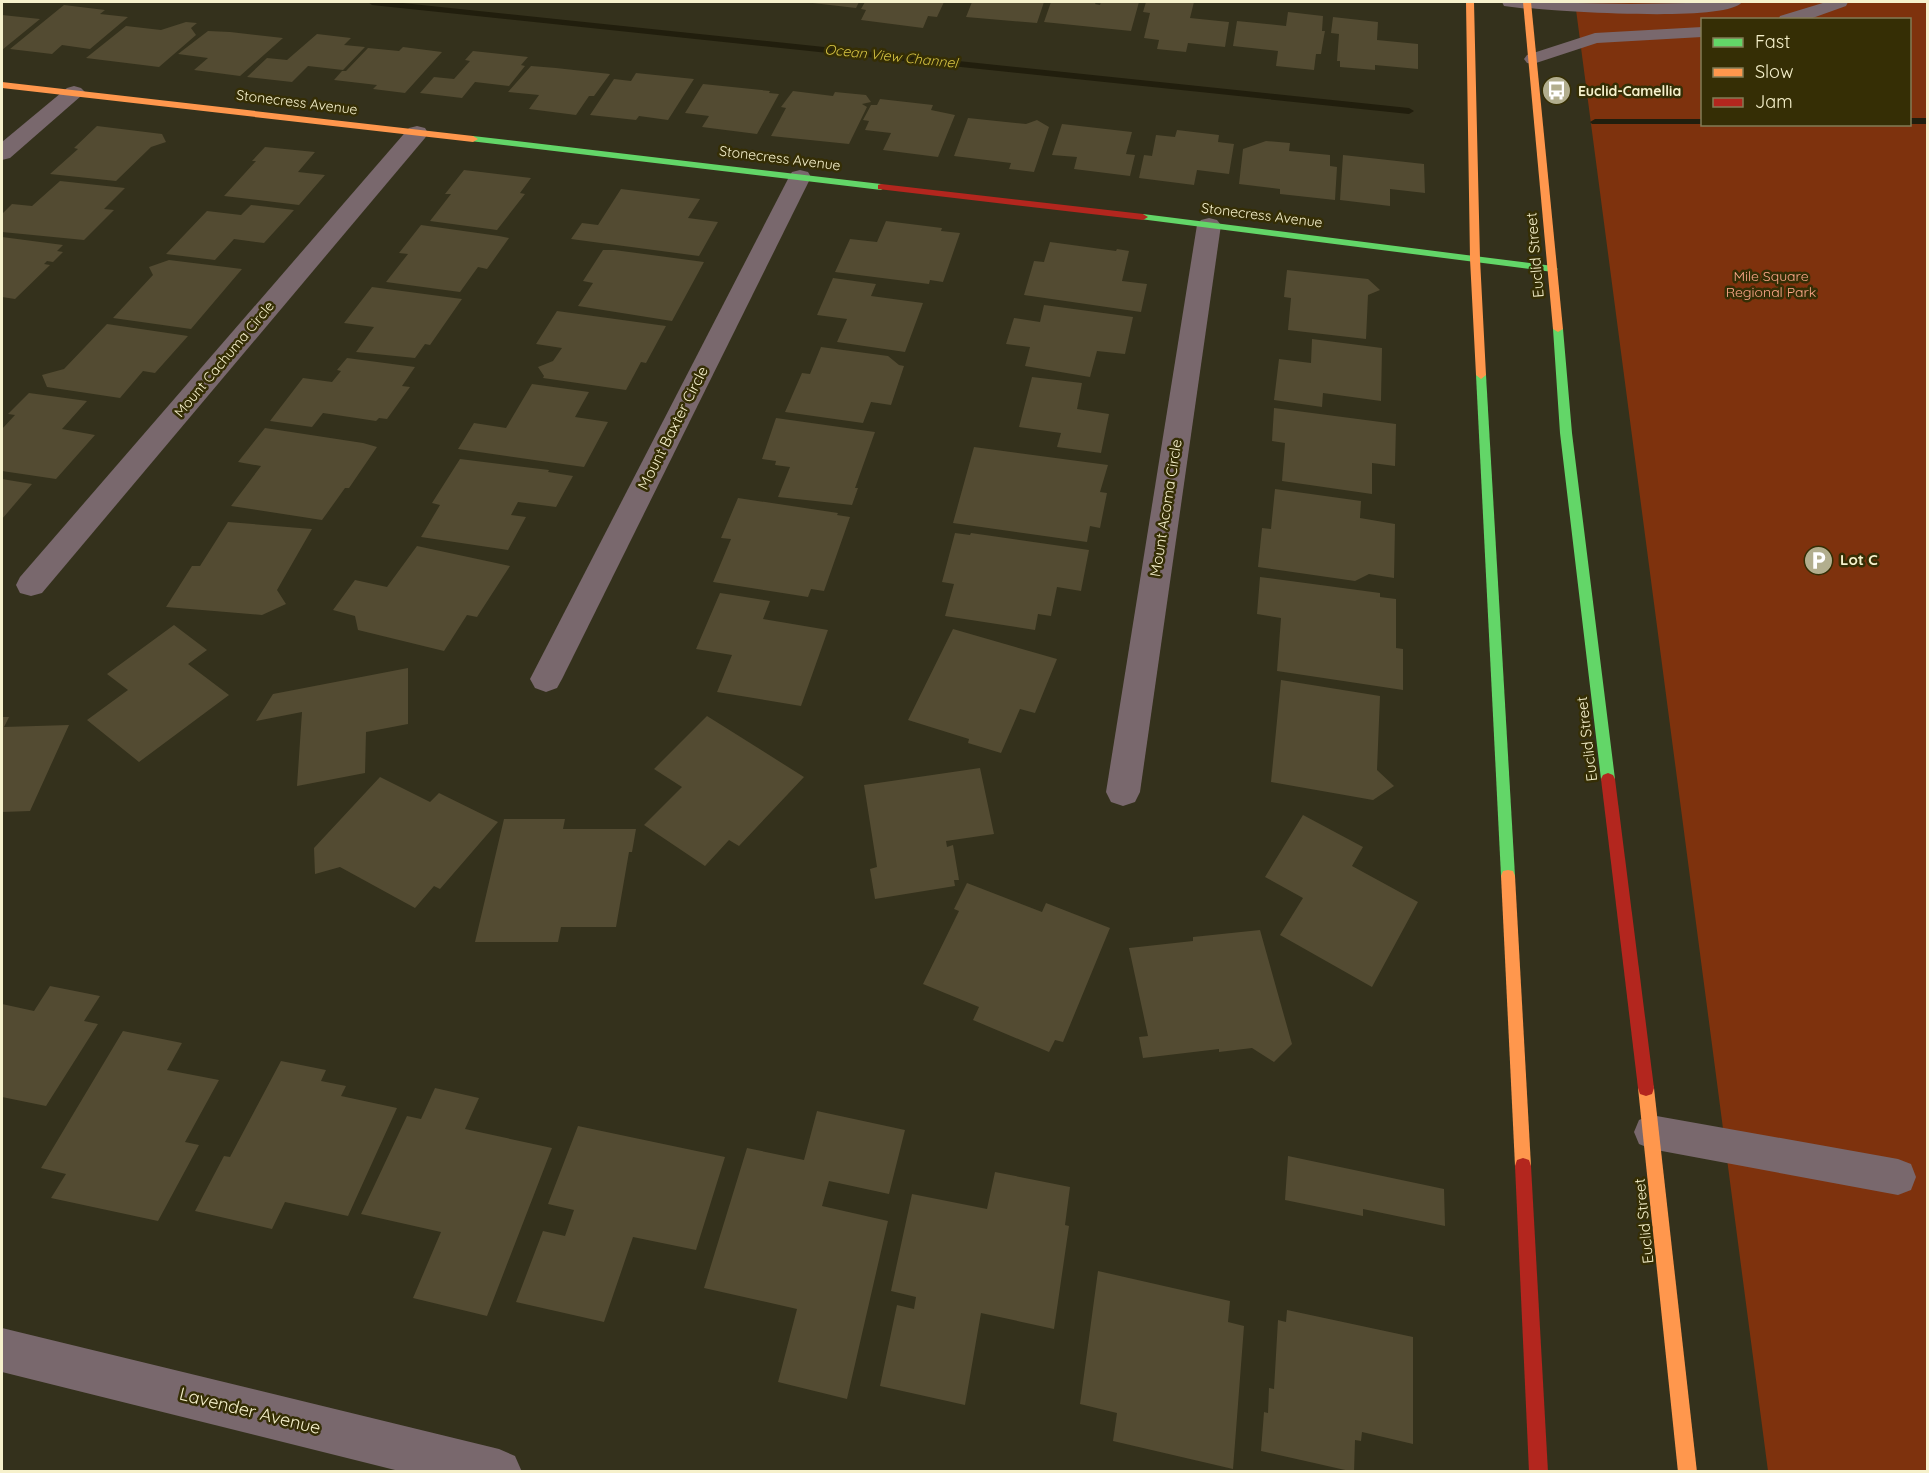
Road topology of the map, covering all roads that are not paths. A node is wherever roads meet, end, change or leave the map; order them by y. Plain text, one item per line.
1 (1470, 2) edge
2 (1522, 2) edge
3 (1734, 2) edge
4 (1840, 2) edge
5 (1793, 18) edge
6 (1701, 32) edge
7 (1533, 59) junction
8 (2, 86) edge
9 (74, 92) junction
10 (417, 133) junction
11 (2, 153) edge
12 (800, 177) junction
13 (1209, 225) junction
14 (1475, 259) junction
15 (1553, 269) junction
16 (31, 585) dead end
17 (546, 679) dead end
18 (1123, 792) dead end
19 (1651, 1132) junction
20 (1898, 1178) dead end
21 (2, 1350) edge
22 (499, 1472) edge
23 (1539, 1472) edge
24 (1688, 1472) edge

1 - 14 main road
2 - 3 lane
2 - 7 main road, Euclid Street
4 - 5 lane
6 - 7 lane
7 - 15 main road, Euclid Street
8 - 9 main road, Stonecress Avenue
9 - 10 main road, Stonecress Avenue
9 - 11 street
10 - 12 main road, Stonecress Avenue
10 - 16 street, Mount Cachuma Circle
12 - 13 main road, Stonecress Avenue
12 - 17 street, Mount Baxter Circle
13 - 14 main road, Stonecress Avenue
13 - 18 street, Mount Acoma Circle
14 - 15 main road, Stonecress Avenue
14 - 23 main road
15 - 19 main road, Euclid Street
19 - 20 lane
19 - 24 main road, Euclid Street
21 - 22 street, Lavender Avenue

